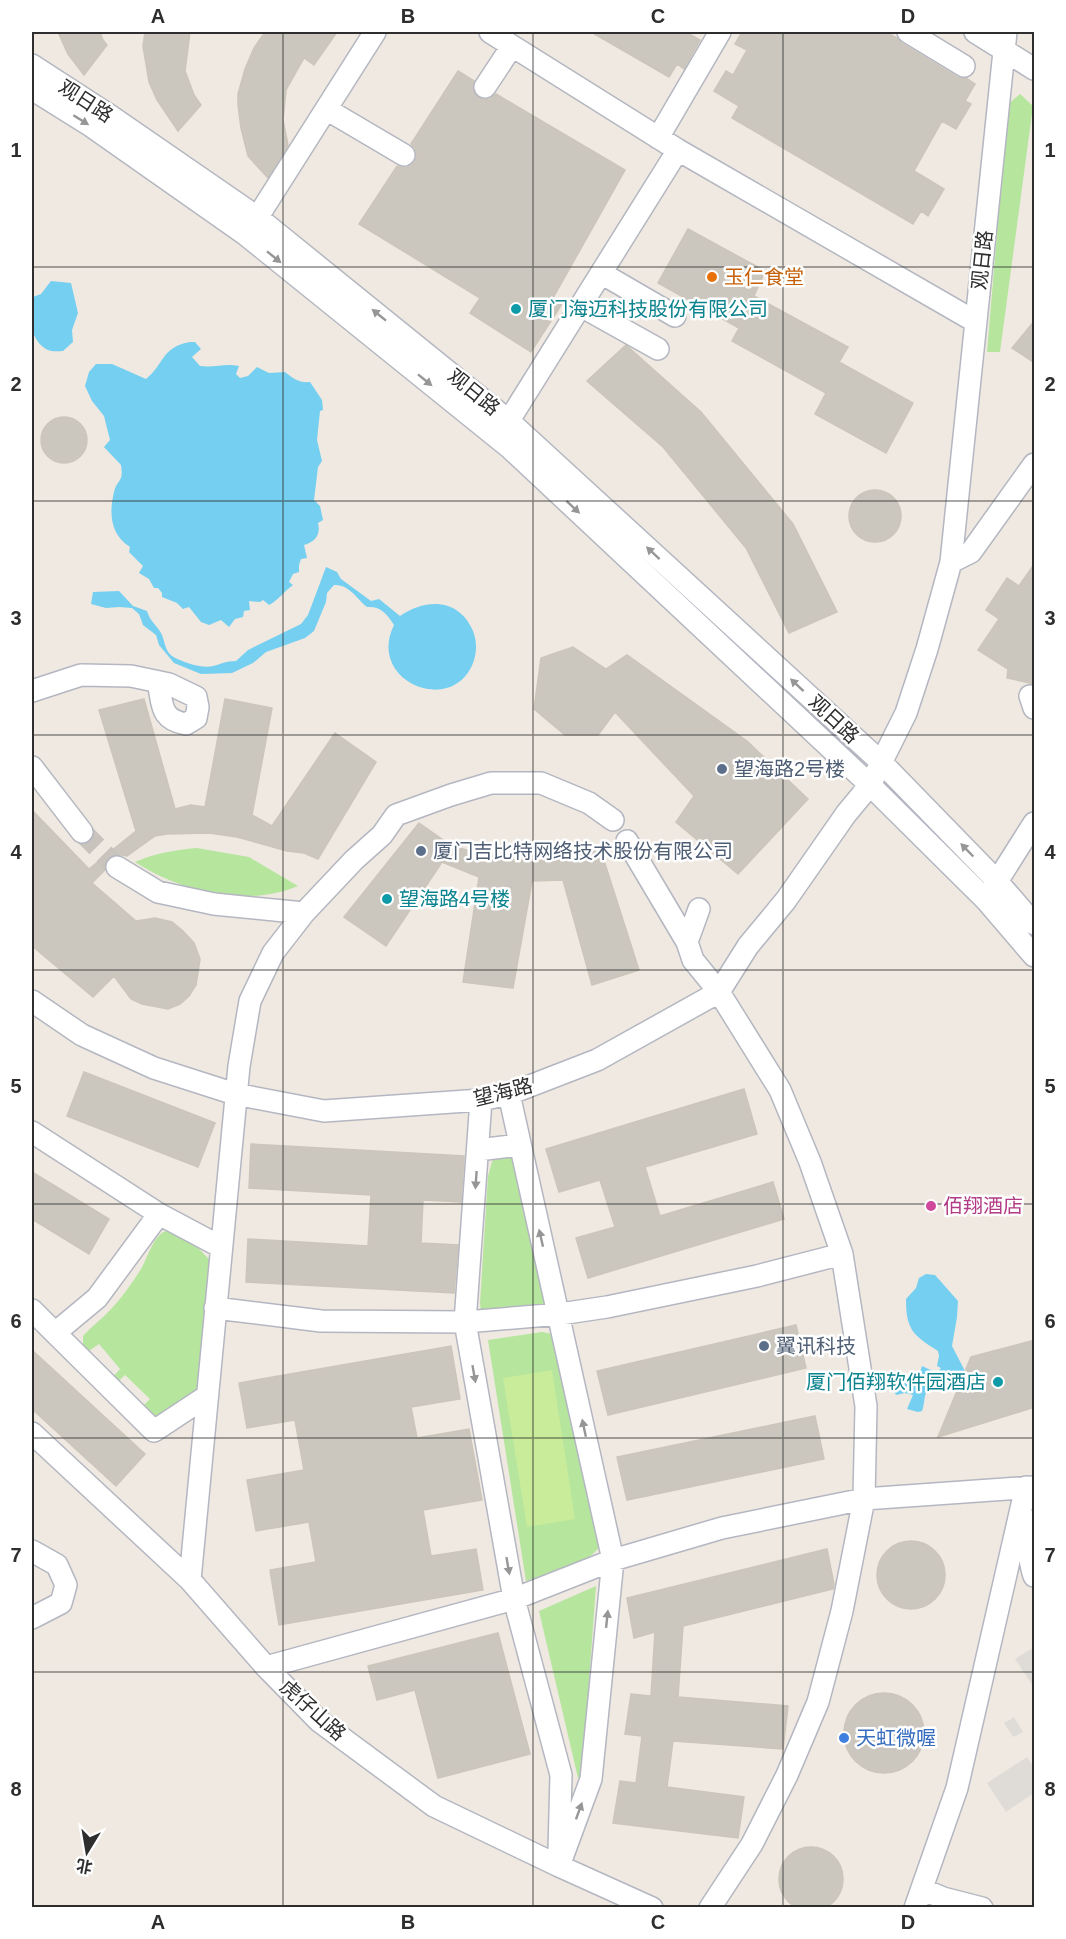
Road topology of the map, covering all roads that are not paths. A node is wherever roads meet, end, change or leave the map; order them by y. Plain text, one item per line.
1 (375, 32) edge
2 (490, 32) edge
3 (720, 32) edge
4 (908, 32) edge
5 (975, 32) edge
6 (1005, 40) edge
7 (512, 46) junction
8 (32, 65) edge
9 (964, 66) dead end
10 (1035, 69) edge
11 (485, 87) dead end
12 (32, 88) edge
13 (326, 109) junction
14 (658, 138) junction
15 (678, 150) junction
16 (404, 155) dead end
17 (252, 226) junction
18 (601, 273) junction
19 (581, 306) junction
20 (675, 316) dead end
21 (976, 322) junction
22 (658, 349) dead end
23 (509, 420) junction
24 (498, 438) junction
25 (1035, 464) edge
26 (951, 562) junction
27 (158, 682) dead end
28 (32, 691) edge
29 (882, 763) junction
30 (32, 766) edge
31 (870, 785) junction
32 (614, 820) dead end
33 (1035, 823) edge
34 (82, 832) tunnel mouth
35 (627, 841) dead end
36 (117, 867) tunnel mouth
37 (996, 880) junction
38 (986, 900) junction
39 (699, 909) dead end
40 (304, 913) junction
41 (1035, 924) edge
42 (687, 942) junction
43 (1035, 956) edge
44 (719, 992) junction
45 (32, 1001) edge
46 (236, 1094) junction
47 (509, 1094) junction
48 (481, 1100) junction
49 (32, 1132) edge
50 (519, 1145) junction
51 (478, 1150) junction
52 (159, 1214) junction
53 (221, 1247) junction
54 (842, 1254) junction
55 (215, 1308) junction
56 (32, 1310) edge
57 (560, 1314) junction
58 (465, 1323) junction
59 (55, 1333) junction
60 (207, 1396) junction
61 (32, 1433) edge
62 (1030, 1487) edge
63 (864, 1499) junction
64 (1035, 1521) edge
65 (32, 1551) edge
66 (613, 1560) junction
67 (1034, 1576) edge
68 (190, 1580) junction
69 (514, 1599) junction
70 (32, 1618) edge
71 (266, 1668) junction
72 (559, 1866) junction
73 (918, 1898) edge
74 (652, 1908) edge
75 (710, 1908) edge
76 (982, 1908) edge

1 - 13 street
2 - 7 street
3 - 14 street
4 - 9 street
5 - 6 street
6 - 10 street
6 - 21 street, 观日路
7 - 11 street
7 - 14 street
8 - 17 street, 观日路
12 -> 17 street, 观日路
13 - 16 street
13 - 17 street
14 - 15 street
15 - 18 street
15 - 21 street
23 -> 17 street, 观日路
17 -> 24 street, 观日路
18 - 19 street
18 - 20 street
19 - 22 street
19 - 23 street
21 - 26 street, 观日路
23 - 24 street
29 -> 23 street, 观日路
24 -> 31 street, 观日路
25 - 26 street
26 - 29 street, 观日路
27 - 28 street
29 - 31 street, 观日路
37 -> 29 street, 观日路
30 - 34 street
31 - 38 street, 观日路
31 - 44 street, 望海路
32 - 40 street
33 - 37 street
35 - 42 street
36 - 40 street
37 - 38 street
37 - 41 street, 观日路
38 - 43 street, 观日路
39 - 42 street
40 - 46 street
42 - 44 street
44 - 47 street, 望海路
44 - 54 street
45 - 46 street, 望海路
46 - 48 street, 望海路
46 - 53 street
47 - 48 street, 望海路
47 - 50 street
48 - 51 street
49 - 52 street
50 - 51 street
57 -> 50 street
51 -> 58 street
52 - 53 street
52 - 59 street
53 - 55 street
54 - 57 street
54 - 63 street
55 - 58 street
55 - 60 street
56 - 59 street
57 - 58 street
66 -> 57 street
58 -> 69 street
59 - 60 street
60 - 68 street
61 - 68 street, 虎仔山路
62 - 63 street
62 - 73 street
63 - 66 street
63 - 75 street
64 - 67 street
65 - 70 street
66 - 69 street
72 -> 66 street
68 - 71 street, 虎仔山路
69 - 71 street
69 - 72 street
71 - 72 street, 虎仔山路
72 - 74 street, 虎仔山路
73 - 76 street

